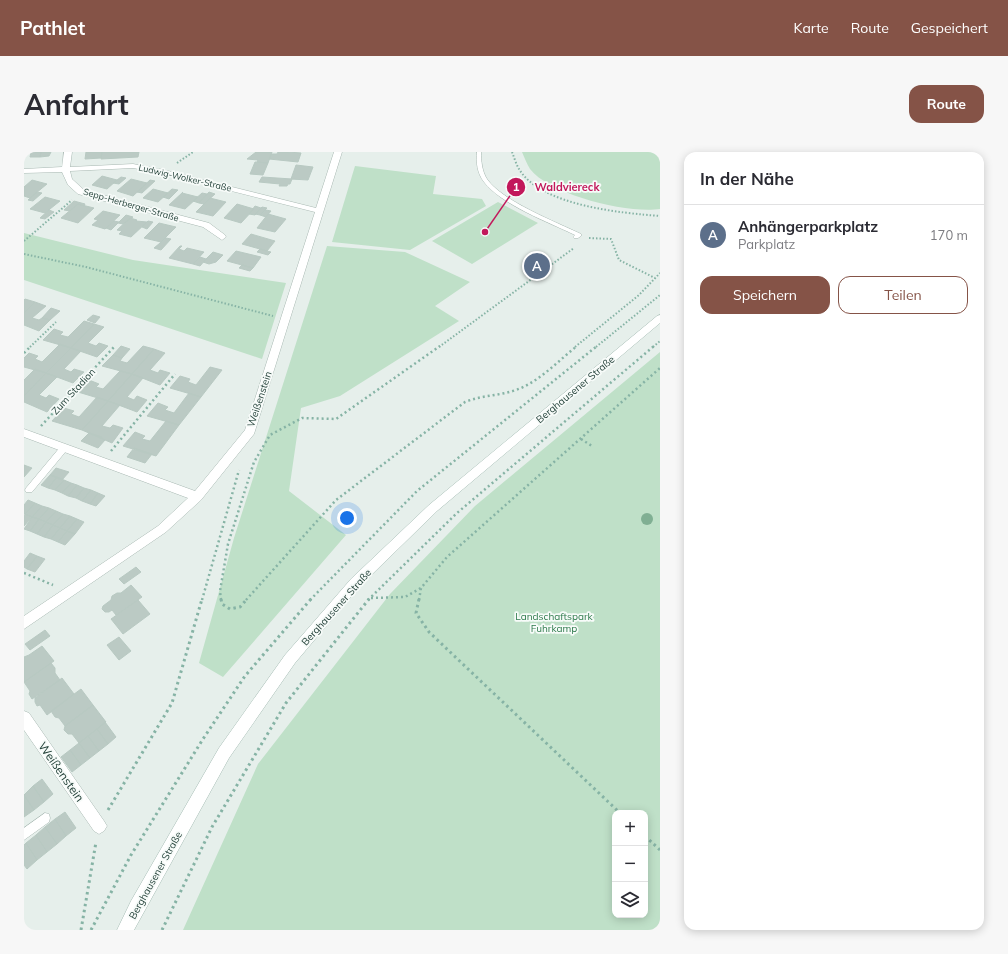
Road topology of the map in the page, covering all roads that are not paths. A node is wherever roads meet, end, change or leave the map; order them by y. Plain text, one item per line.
1 (68, 152) edge
2 (338, 152) edge
3 (479, 152) edge
4 (65, 168) junction
5 (24, 171) edge
6 (319, 211) junction
7 (222, 237) dead end
8 (576, 237) dead end
9 (660, 318) edge
10 (28, 434) edge
11 (64, 448) junction
12 (29, 490) dead end
13 (197, 497) junction
14 (24, 623) edge
15 (24, 718) edge
16 (45, 818) dead end
17 (99, 826) road end
18 (24, 835) edge
19 (125, 930) edge

1 - 4 street
2 - 6 street, Weißenstein
3 - 8 lane
4 - 5 street, Ludwig-Wolker-Straße
4 - 6 street, Ludwig-Wolker-Straße
4 - 7 street, Sepp-Herberger-Straße
6 - 13 street, Weißenstein
9 - 19 street, Berghausener Straße
10 - 11 street
11 - 12 lane
11 - 13 street
13 - 14 street, Weißenstein
15 - 17 street, Weißenstein
16 - 18 lane

